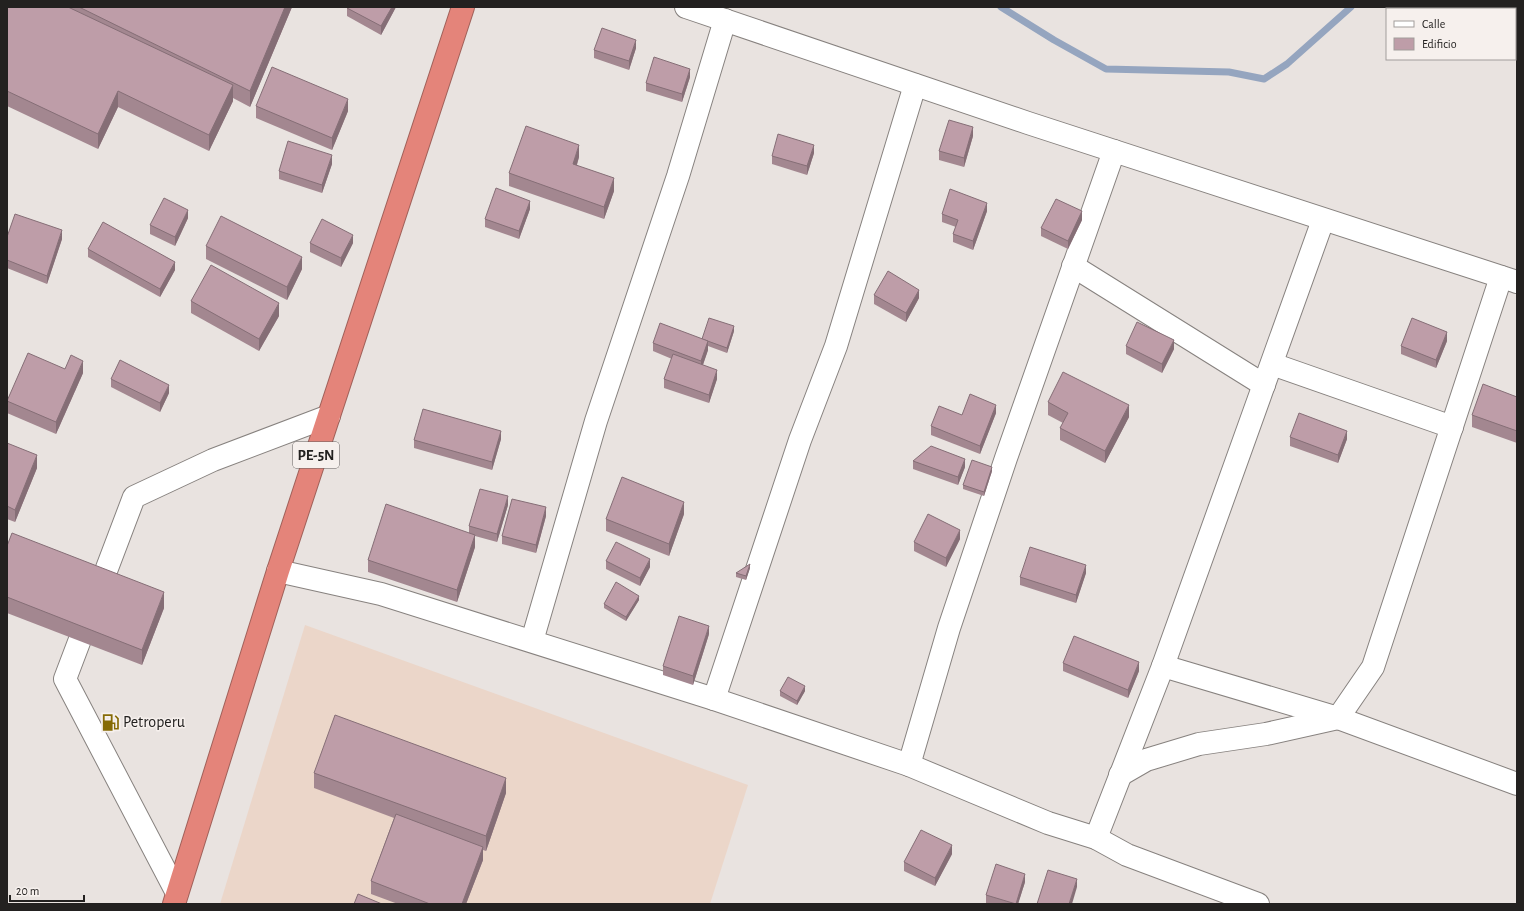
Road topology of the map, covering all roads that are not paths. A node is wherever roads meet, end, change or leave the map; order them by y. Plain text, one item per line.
1 (463, 7) edge
2 (686, 7) edge
3 (725, 20) junction
4 (915, 85) junction
5 (1114, 151) junction
6 (1323, 220) junction
7 (1073, 266) junction
8 (1509, 280) edge
9 (1272, 364) junction
10 (1264, 385) junction
11 (329, 416) junction
12 (1452, 427) junction
13 (278, 571) junction
14 (532, 641) junction
15 (1163, 666) junction
16 (714, 699) junction
17 (1338, 718) junction
18 (909, 765) junction
19 (1120, 775) junction
20 (1517, 784) edge
21 (1096, 838) junction
22 (176, 899) edge
23 (1258, 904) edge

1 - 11 highway, PE-5N
2 - 3 street
3 - 4 street
3 - 14 street
4 - 5 street
4 - 16 street
5 - 6 street
5 - 7 street
6 - 8 street
6 - 9 street
7 - 10 street
7 - 18 street
8 - 12 street
9 - 10 street
9 - 12 street
10 - 15 street
11 - 13 highway, PE-5N
11 - 22 street
12 - 17 street
13 - 14 street
13 - 22 highway, PE-5N
14 - 16 street
15 - 17 street
15 - 19 street
16 - 18 street
17 - 19 street
17 - 20 street
18 - 21 street
19 - 21 street
21 - 23 street

